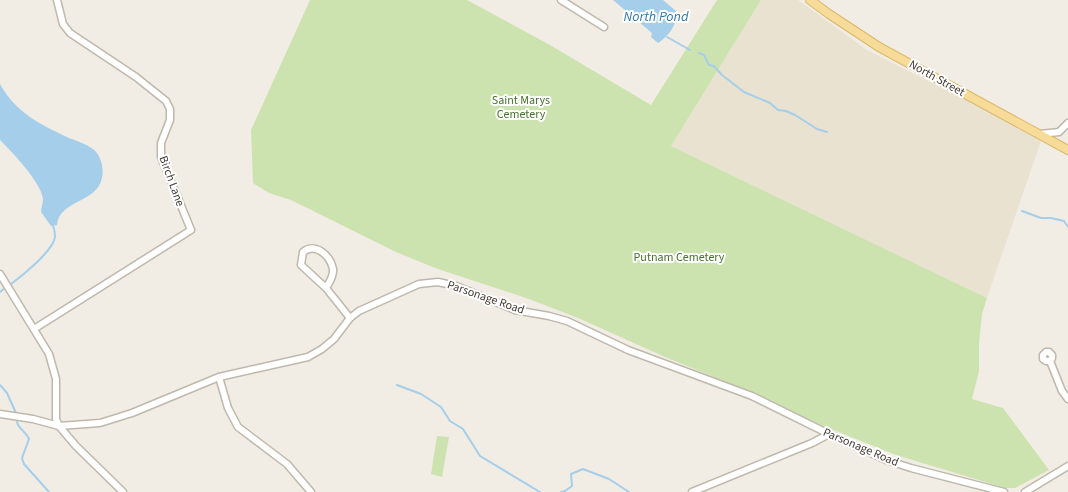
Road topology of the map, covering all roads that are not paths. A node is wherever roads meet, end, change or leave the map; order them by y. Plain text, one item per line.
1 (57, 0) edge
2 (561, 0) edge
3 (810, 0) edge
4 (604, 27) dead end
5 (1068, 123) edge
6 (1040, 134) junction
7 (1068, 150) edge
8 (0, 274) edge
9 (326, 288) junction
10 (350, 318) junction
11 (34, 329) junction
12 (1050, 361) dead end
13 (219, 377) junction
14 (1068, 399) edge
15 (0, 414) edge
16 (58, 426) junction
17 (828, 434) junction
18 (1068, 466) edge
19 (123, 492) edge
20 (310, 492) edge
21 (692, 492) edge
22 (1004, 492) edge
23 (1026, 492) edge

1 - 11 street, Birch Lane
2 - 4 street
3 - 6 main road, North Street
5 - 6 street
6 - 7 main road, North Street
8 - 11 street
9 - 9 street
9 - 10 street
10 - 13 street, Parsonage Road
10 - 17 street, Parsonage Road
11 - 16 street
12 - 14 street
13 - 16 street, Parsonage Road
13 - 20 street
15 - 16 street, Parsonage Road
16 - 19 street
17 - 21 street
17 - 22 street, Parsonage Road
18 - 23 street

